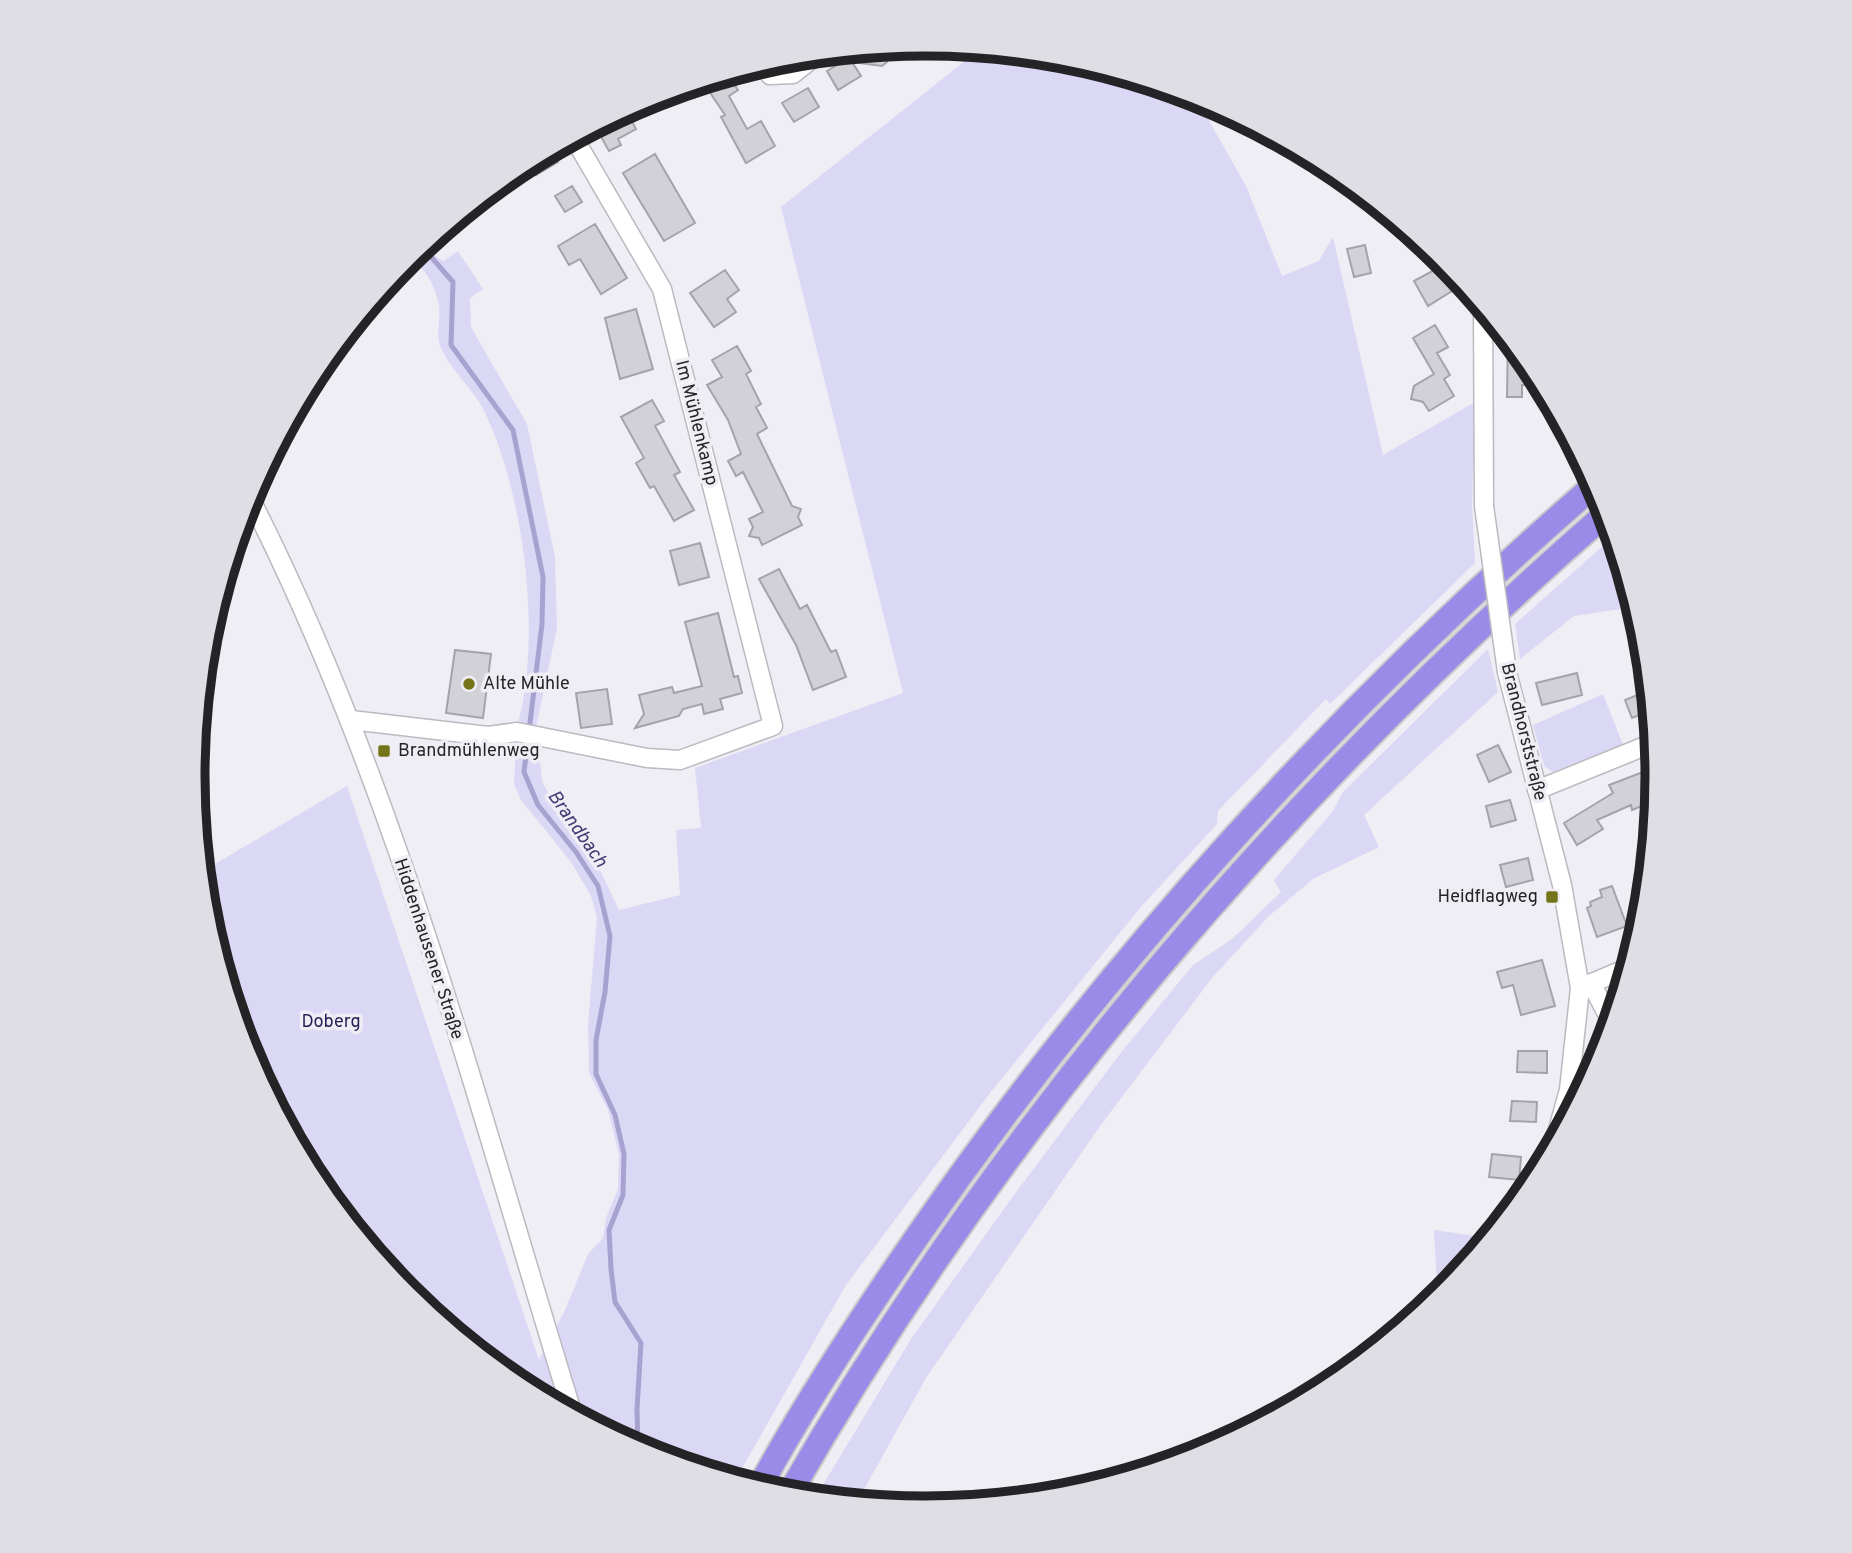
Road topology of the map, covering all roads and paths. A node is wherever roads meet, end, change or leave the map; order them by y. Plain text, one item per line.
1 (802, 67) edge
2 (770, 74) edge
3 (579, 146) edge
4 (1483, 320) edge
5 (1587, 491) edge
6 (257, 511) edge
7 (1599, 520) edge
8 (351, 720) junction
9 (1645, 746) edge
10 (1537, 790) junction
11 (1619, 971) edge
12 (1586, 985) junction
13 (1606, 1014) edge
14 (1563, 1113) edge
15 (569, 1402) edge
16 (764, 1478) edge
17 (795, 1485) edge

1 - 2 street
3 - 8 street, Im Mühlenkamp
4 - 10 street, Brandhorststraße, bridge
5 - 16 highway
6 - 8 street, Hiddenhausener Straße
7 - 17 highway
8 - 15 street, Hiddenhausener Straße
9 - 10 street
10 - 12 street, Brandhorststraße
11 - 12 street
12 - 13 street
12 - 14 street, Brandhorststraße

